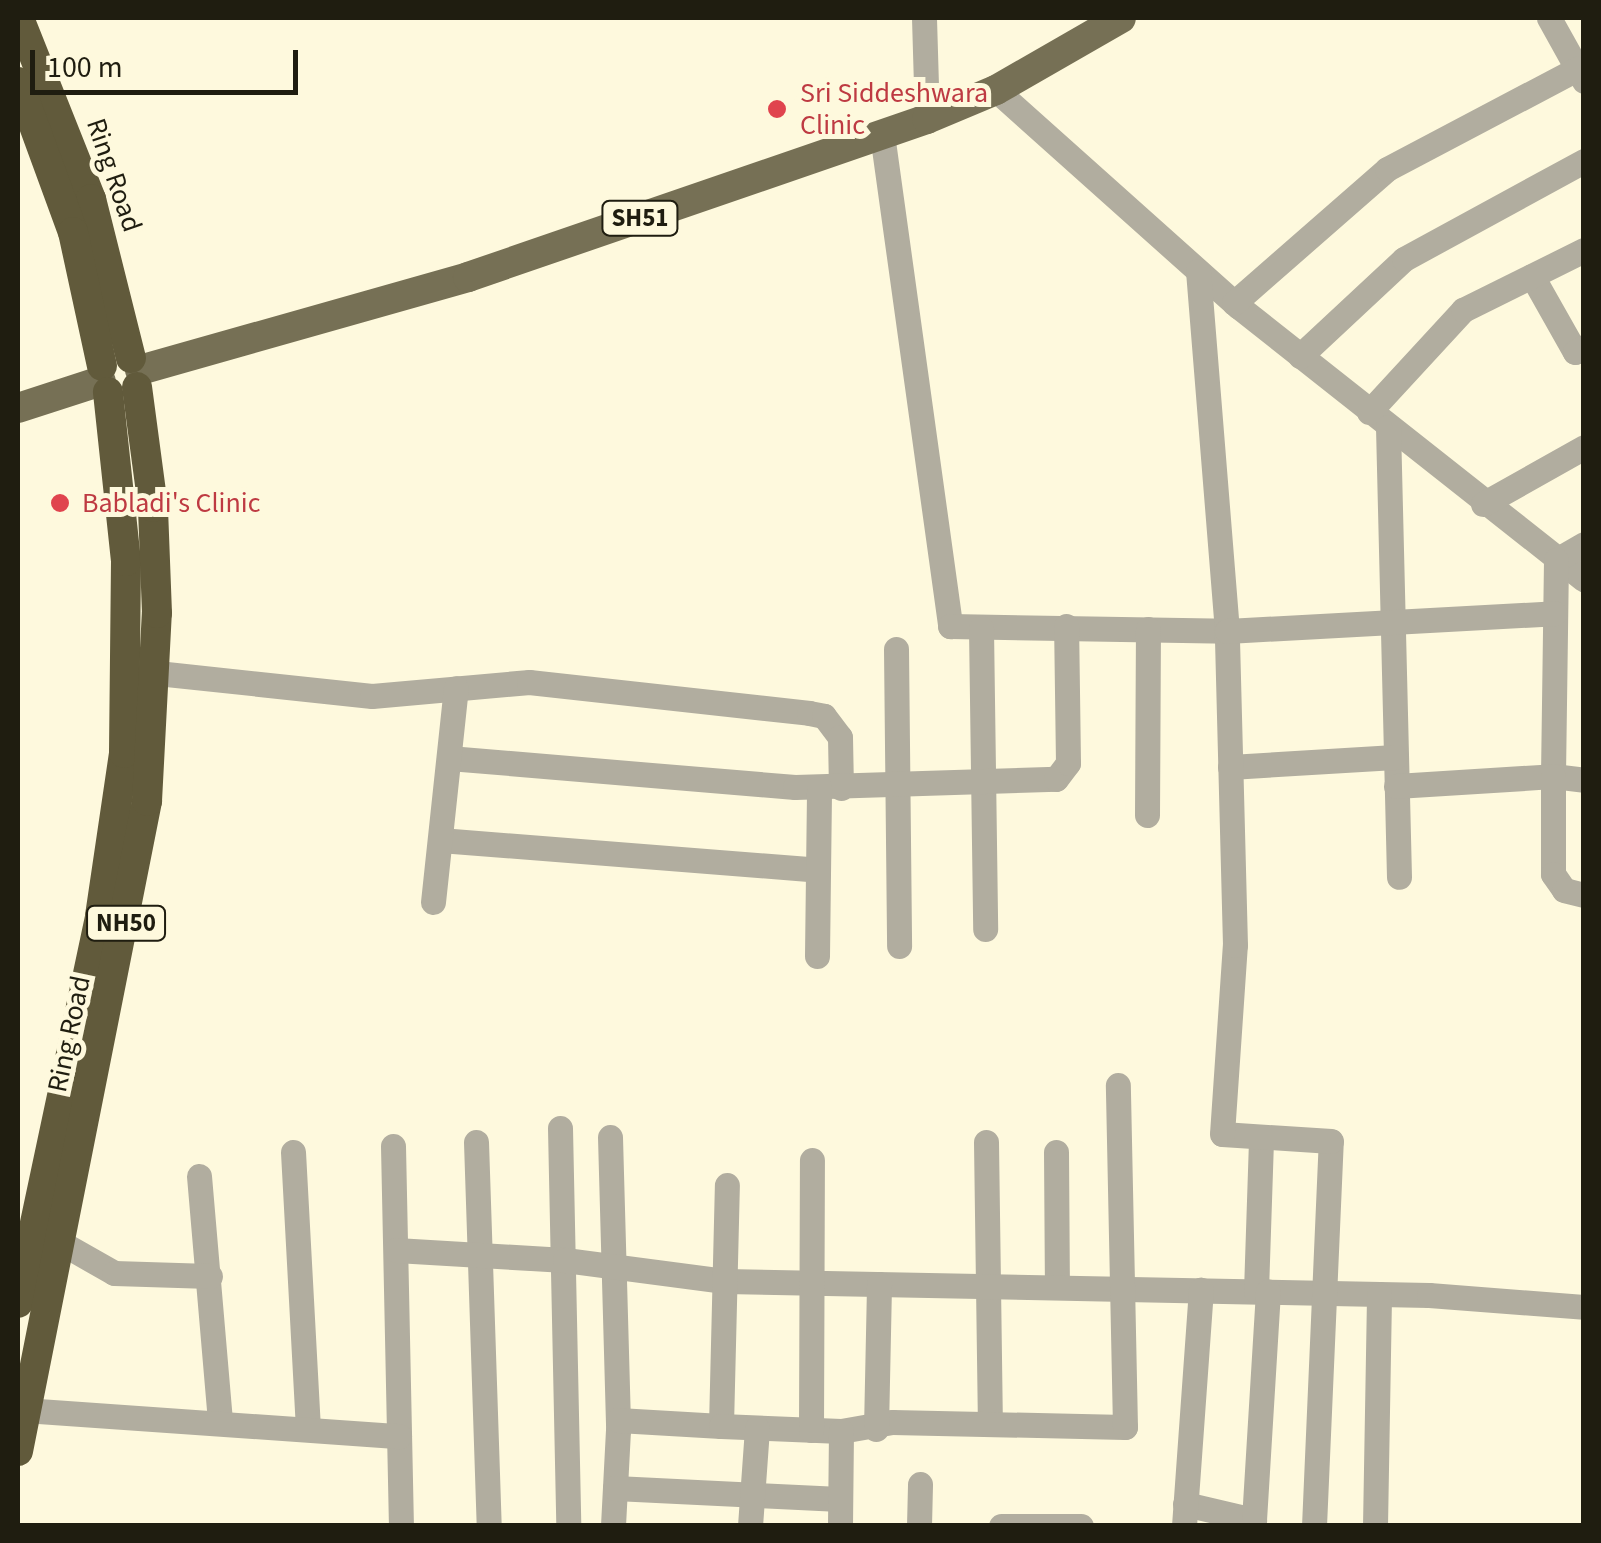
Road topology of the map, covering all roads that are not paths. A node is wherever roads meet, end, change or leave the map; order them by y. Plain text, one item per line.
1 (19, 18) edge
2 (1121, 18) edge
3 (1549, 18) edge
4 (920, 19) edge
5 (1580, 75) edge
6 (19, 89) edge
7 (996, 90) junction
8 (927, 119) junction
9 (882, 134) junction
10 (1584, 161) edge
11 (1584, 250) edge
12 (1198, 271) junction
13 (1532, 276) junction
14 (1234, 302) junction
15 (1300, 356) junction
16 (1581, 356) edge
17 (120, 376) junction
18 (18, 408) edge
19 (1379, 419) junction
20 (1584, 447) edge
21 (1483, 504) junction
22 (1584, 544) edge
23 (1556, 560) junction
24 (1584, 579) edge
25 (1555, 614) junction
26 (1391, 622) junction
27 (1066, 626) junction
28 (981, 628) junction
29 (1148, 629) junction
30 (1226, 631) junction
31 (896, 649) dead end
32 (157, 673) junction
33 (456, 688) junction
34 (1395, 757) junction
35 (449, 758) junction
36 (1230, 767) junction
37 (1552, 776) junction
38 (983, 780) junction
39 (1584, 780) edge
40 (898, 785) junction
41 (1396, 786) junction
42 (830, 788) junction
43 (1148, 815) dead end
44 (440, 840) junction
45 (818, 870) junction
46 (1399, 877) dead end
47 (1584, 895) edge
48 (434, 902) dead end
49 (985, 929) dead end
50 (898, 946) dead end
51 (817, 956) dead end
52 (1118, 1084) dead end
53 (560, 1128) dead end
54 (610, 1137) dead end
55 (1261, 1137) junction
56 (476, 1142) dead end
57 (986, 1142) dead end
58 (393, 1146) dead end
59 (293, 1152) dead end
60 (1056, 1152) dead end
61 (812, 1160) dead end
62 (199, 1176) dead end
63 (726, 1185) dead end
64 (58, 1241) junction
65 (396, 1250) junction
66 (480, 1255) junction
67 (565, 1260) junction
68 (613, 1267) junction
69 (210, 1276) junction
70 (724, 1280) junction
71 (812, 1282) junction
72 (879, 1284) junction
73 (992, 1286) junction
74 (1057, 1287) junction
75 (1124, 1288) junction
76 (1201, 1290) junction
77 (1262, 1291) junction
78 (1328, 1293) junction
79 (1380, 1294) junction
80 (18, 1302) edge
81 (1584, 1307) edge
82 (24, 1410) junction
83 (618, 1420) junction
84 (220, 1423) junction
85 (990, 1424) junction
86 (721, 1426) junction
87 (757, 1428) junction
88 (308, 1429) junction
89 (876, 1429) junction
90 (811, 1430) junction
91 (841, 1431) junction
92 (399, 1436) junction
93 (18, 1451) edge
94 (920, 1484) dead end
95 (615, 1488) junction
96 (752, 1497) junction
97 (840, 1499) junction
98 (1184, 1515) edge
99 (401, 1526) edge
100 (488, 1526) edge
101 (568, 1526) edge
102 (614, 1526) edge
103 (750, 1526) edge
104 (840, 1526) edge
105 (919, 1526) edge
106 (1002, 1526) edge
107 (1081, 1526) edge
108 (1314, 1526) edge
109 (1375, 1526) edge

1 - 17 highway, Ring Road / NH50
2 - 7 main road, SH51
3 - 5 street
4 - 8 street
5 - 14 street
6 - 17 highway, Ring Road / NH50
7 - 8 main road, SH51
7 - 12 street
8 - 9 main road, SH51
9 - 17 main road, SH51
9 - 28 street
10 - 15 street
11 - 13 street
12 - 14 street
12 - 30 street
13 - 16 street
13 - 19 street
14 - 15 street
15 - 19 street
17 - 18 main road, SH51
17 - 32 highway, Ring Road / NH50
17 - 80 highway, Ring Road / NH50
19 - 21 street
19 - 26 street
20 - 21 street
21 - 23 street
22 - 23 street
23 - 24 street
23 - 25 street
25 - 26 street
25 - 37 street
26 - 30 street
26 - 34 street
27 - 28 street
27 - 29 street
27 - 38 street
28 - 38 street
29 - 30 street
29 - 43 street
30 - 36 street
31 - 40 street
32 - 33 street
32 - 64 highway, Ring Road / NH50
33 - 35 street
33 - 42 street
34 - 36 street
34 - 41 street
35 - 42 street
35 - 44 street
36 - 55 street
37 - 39 street
37 - 41 street
37 - 47 street
38 - 40 street
38 - 49 street
40 - 42 street
40 - 50 street
41 - 46 street
42 - 45 street
44 - 45 street
44 - 48 street
45 - 51 street
52 - 75 street
53 - 67 street
54 - 68 street
55 - 77 street
55 - 78 street
56 - 66 street
57 - 73 street
58 - 65 street
59 - 88 street
60 - 74 street
61 - 71 street
62 - 69 street
63 - 70 street
64 - 69 street
64 - 82 highway, Ring Road / NH50
65 - 66 street
65 - 92 street
66 - 67 street
66 - 100 street
67 - 68 street
67 - 101 street
68 - 70 street
68 - 83 street
69 - 84 street
70 - 71 street
70 - 86 street
71 - 72 street
71 - 90 street
72 - 73 street
72 - 89 street
73 - 74 street
73 - 85 street
74 - 75 street
75 - 76 street
75 - 85 street
76 - 77 street
76 - 98 street
77 - 78 street
77 - 98 street
78 - 79 street
78 - 108 street
79 - 81 street
79 - 109 street
82 - 84 street
82 - 93 highway, Ring Road / NH50
83 - 86 street
83 - 95 street
84 - 88 street
85 - 89 street
86 - 87 street
87 - 90 street
87 - 96 street
88 - 92 street
89 - 91 street
90 - 91 street
91 - 97 street
92 - 99 street
94 - 105 street
95 - 96 street
95 - 102 street
96 - 97 street
96 - 103 street
97 - 104 street
106 - 107 street

